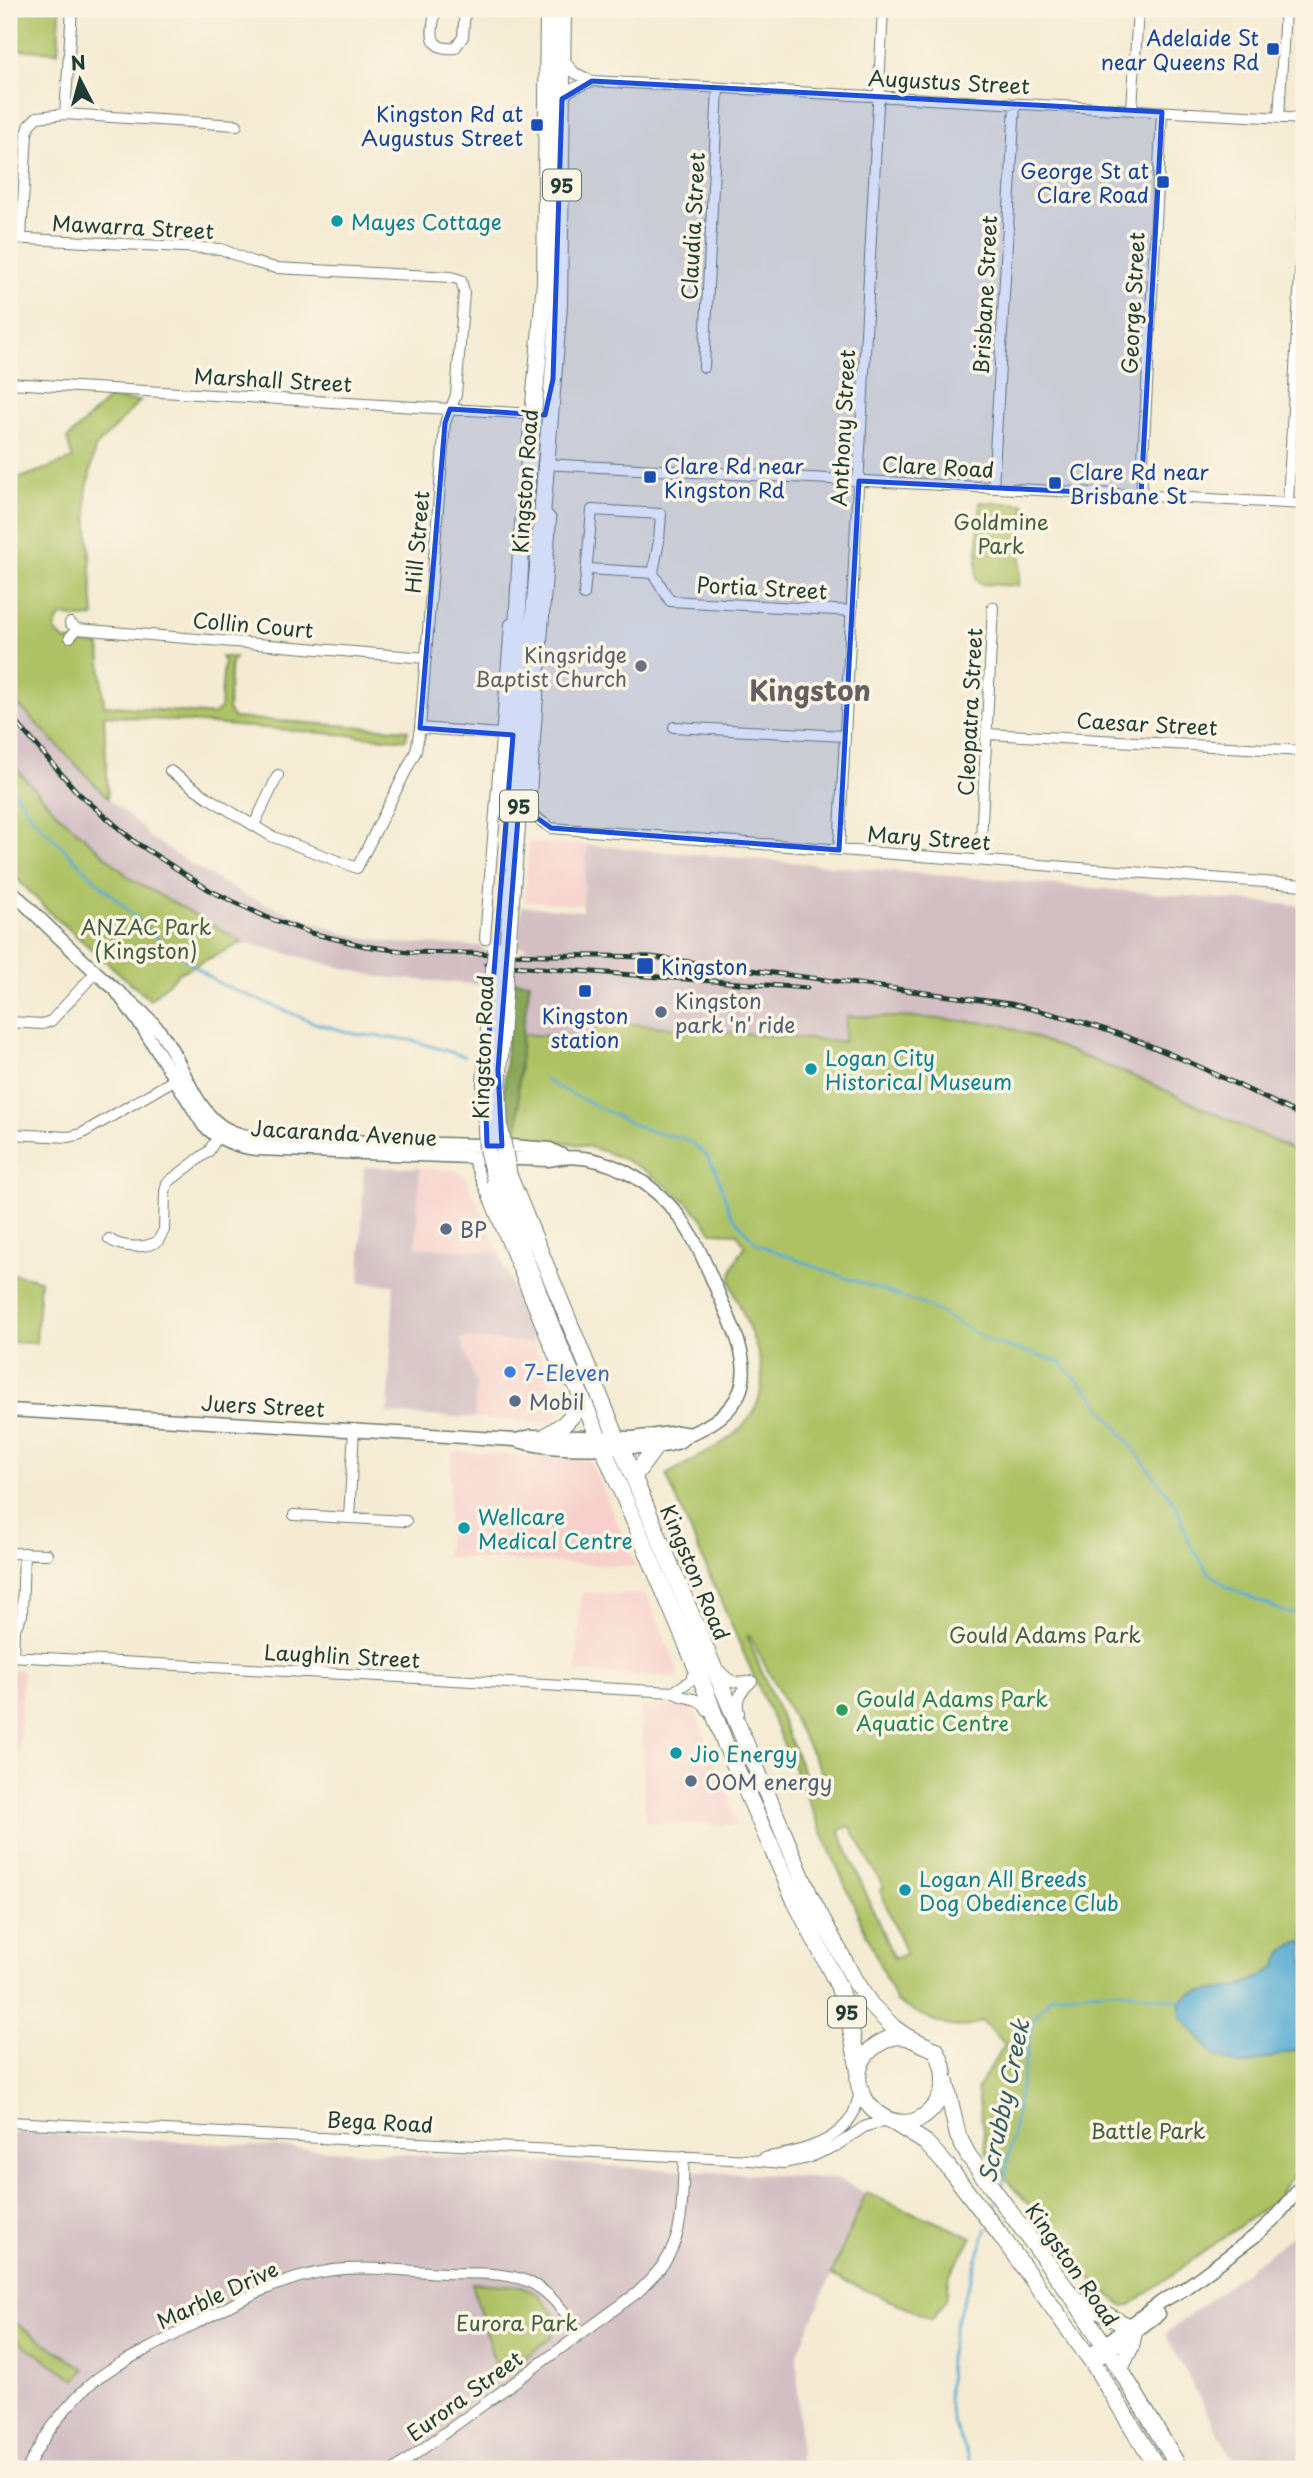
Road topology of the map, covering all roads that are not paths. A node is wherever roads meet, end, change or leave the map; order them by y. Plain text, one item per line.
1 (72, 9) edge
2 (436, 9) edge
3 (465, 9) edge
4 (548, 9) edge
5 (564, 9) edge
6 (883, 9) edge
7 (1138, 9) edge
8 (1285, 9) edge
9 (563, 60) junction
10 (592, 81) junction
11 (718, 88) junction
12 (877, 96) junction
13 (562, 99) junction
14 (1015, 104) junction
15 (1132, 110) junction
16 (1162, 112) junction
17 (65, 114) junction
18 (1279, 118) junction
19 (1304, 119) edge
20 (237, 125) dead end
21 (1304, 198) edge
22 (9, 238) edge
23 (20, 239) junction
24 (461, 281) joint
25 (704, 367) dead end
26 (553, 379) junction
27 (9, 383) edge
28 (450, 409) junction
29 (534, 414) junction
30 (528, 463) junction
31 (547, 464) junction
32 (859, 481) junction
33 (993, 488) junction
34 (1141, 495) junction
35 (1288, 503) junction
36 (1304, 504) edge
37 (543, 509) junction
38 (521, 548) junction
39 (588, 569) junction
40 (653, 573) junction
41 (584, 595) dead end
42 (993, 607) dead end
43 (852, 611) junction
44 (72, 630) dead end
45 (426, 658) junction
46 (674, 727) dead end
47 (420, 728) junction
48 (501, 734) junction
49 (987, 734) junction
50 (845, 736) junction
51 (1304, 751) edge
52 (170, 771) dead end
53 (278, 775) dead end
54 (254, 825) junction
55 (839, 849) junction
56 (980, 860) junction
57 (1304, 885) edge
58 (9, 888) edge
59 (496, 946) junction
60 (96, 972) junction
61 (9, 1022) edge
62 (163, 1048) junction
63 (174, 1080) junction
64 (221, 1132) junction
65 (9, 1133) edge
66 (564, 1156) junction
67 (472, 1157) junction
68 (502, 1178) junction
69 (109, 1240) dead end
70 (577, 1386) junction
71 (584, 1402) junction
72 (9, 1410) edge
73 (354, 1429) junction
74 (690, 1434) junction
75 (546, 1436) junction
76 (515, 1440) junction
77 (600, 1443) junction
78 (619, 1443) junction
79 (657, 1445) junction
80 (634, 1476) junction
81 (294, 1515) dead end
82 (349, 1518) junction
83 (406, 1521) dead end
84 (9, 1553) edge
85 (24, 1553) junction
86 (47, 1554) dead end
87 (11, 1656) edge
88 (704, 1665) junction
89 (673, 1692) junction
90 (723, 1738) junction
91 (747, 1746) junction
92 (907, 2037) junction
93 (859, 2071) junction
94 (944, 2079) junction
95 (860, 2092) junction
96 (890, 2121) junction
97 (9, 2122) edge
98 (684, 2156) junction
99 (750, 2160) junction
100 (1304, 2183) edge
101 (1074, 2299) junction
102 (1131, 2330) junction
103 (582, 2333) junction
104 (1107, 2348) junction
105 (1091, 2360) junction
106 (1120, 2369) junction
107 (27, 2469) edge
108 (395, 2469) edge
109 (1158, 2469) edge
110 (1180, 2469) edge

1 - 17 street
2 - 3 street
4 - 29 main road, Kingston Road / 95
5 - 9 main road, Kingston Road / 95
6 - 12 street, Anthony Street
7 - 15 street
8 - 18 street
9 - 10 street
9 - 13 main road, Kingston Road / 95
10 - 11 street, Augustus Street
10 - 13 street
11 - 12 street, Augustus Street
11 - 25 street, Claudia Street
12 - 14 street, Augustus Street
12 - 32 street, Anthony Street
13 - 26 main road, Kingston Road / 95
14 - 15 street, Augustus Street
14 - 33 street, Brisbane Street
15 - 16 street, Augustus Street
16 - 18 street, Augustus Street
16 - 34 street, George Street
17 - 20 street
17 - 23 street
18 - 19 street, Augustus Street
21 - 35 street
22 - 23 street, Mawarra Street
23 - 24 street, Mawarra Street
24 - 28 street, Hill Street
26 - 29 main road
26 - 31 main road, Kingston Road / 95
27 - 28 street, Marshall Street
28 - 29 street, Marshall Street
28 - 45 street, Hill Street
29 - 30 main road, Kingston Road / 95
30 - 31 street, Clare Road
30 - 38 main road, Kingston Road / 95
31 - 32 street, Clare Road
31 - 37 main road, Kingston Road / 95
32 - 33 street, Clare Road
32 - 43 street, Anthony Street
33 - 34 street, Clare Road
34 - 35 street, Clare Road
35 - 36 street, Clare Road
37 - 55 street, Mary Street
37 - 59 main road, Kingston Road / 95
38 - 48 street, Kingston Road
38 - 59 main road, Kingston Road / 95
39 - 40 street
39 - 40 street
39 - 41 street
40 - 43 street, Portia Street
42 - 49 street, Cleopatra Street
43 - 50 street, Anthony Street
44 - 45 street, Collin Court
45 - 47 street, Hill Street
46 - 50 street
47 - 48 street
47 - 54 street, Hill Street
48 - 59 street, Kingston Road
49 - 51 street, Caesar Street
49 - 56 street, Cleopatra Street
50 - 55 street, Anthony Street
52 - 54 street
53 - 54 street
55 - 56 street, Mary Street
56 - 57 street, Mary Street
58 - 60 street, Jacaranda Avenue
59 - 68 main road, Kingston Road / 95, bridge
60 - 61 street
60 - 62 street, Jacaranda Avenue
62 - 63 street, Jacaranda Avenue
62 - 64 street, Jacaranda Avenue
63 - 64 street, Jacaranda Avenue
63 - 65 street
64 - 66 street, Jacaranda Avenue
64 - 67 street, Jacaranda Avenue
64 - 69 street
66 - 67 street, Jacaranda Avenue
66 - 74 street, Jacaranda Avenue
67 - 70 street, Kingston Road
68 - 70 main road, Kingston Road / 95
68 - 78 main road, Kingston Road / 95
70 - 71 main road, Kingston Road / 95
71 - 75 main road
71 - 77 main road, Kingston Road / 95
72 - 73 street, Juers Street
73 - 76 street, Juers Street
73 - 82 street
74 - 78 street, Jacaranda Avenue
74 - 79 street, Jacaranda Avenue
75 - 76 street, Juers Street
75 - 77 street, Juers Street
76 - 77 street, Juers Street
77 - 78 street, Jacaranda Avenue
77 - 88 main road, Kingston Road / 95
78 - 79 street, Jacaranda Avenue
78 - 80 main road, Kingston Road / 95
79 - 80 main road
80 - 88 main road, Kingston Road / 95
81 - 82 street
82 - 83 street
84 - 85 street
85 - 86 street
85 - 87 street
87 - 89 street, Laughlin Street
88 - 89 street
88 - 90 main road, Kingston Road / 95
88 - 91 main road, Kingston Road / 95
88 - 91 street
89 - 90 street, Laughlin Street
90 - 93 main road, Kingston Road / 95
91 - 92 main road, Kingston Road / 95
92 - 93 main road, 95
92 - 94 main road, 95
93 - 95 main road, 95
94 - 96 main road
94 - 101 main road, Kingston Road / 95
95 - 96 main road
95 - 99 street, Bega Road
96 - 99 street, Bega Road
96 - 105 main road, Kingston Road
97 - 98 street, Bega Road
98 - 99 street, Bega Road
98 - 103 street, Eurora Street
100 - 102 street
101 - 102 main road
101 - 104 main road, Kingston Road / 95
102 - 104 street
102 - 106 main road
103 - 107 street, Marble Drive
103 - 108 street, Eurora Street
104 - 105 street
104 - 106 main road, Kingston Road / 95
105 - 109 main road, Kingston Road
106 - 110 main road, Kingston Road / 95

